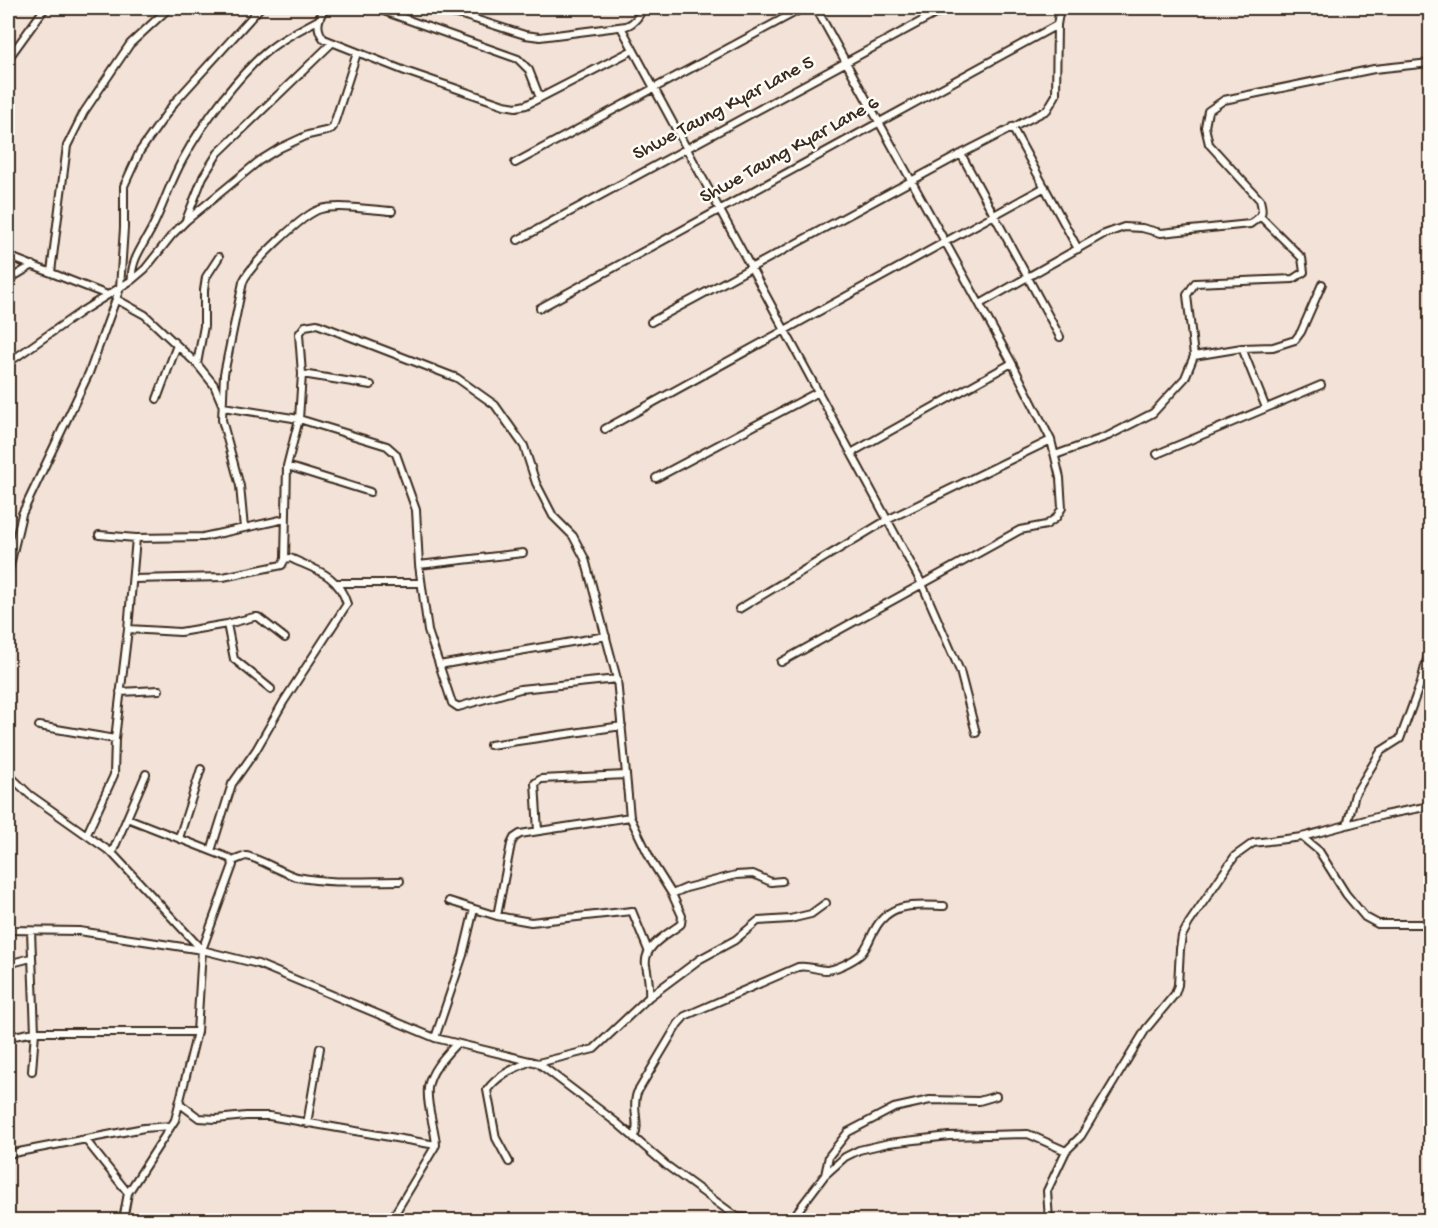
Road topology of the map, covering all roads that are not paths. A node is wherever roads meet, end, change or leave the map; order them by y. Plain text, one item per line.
1 (45, 8) edge
2 (169, 8) edge
3 (260, 8) edge
4 (325, 8) edge
5 (375, 8) edge
6 (425, 8) edge
7 (644, 8) edge
8 (803, 8) edge
9 (816, 8) edge
10 (946, 8) edge
11 (1060, 8) edge
12 (318, 20) junction
13 (1057, 25) junction
14 (621, 27) junction
15 (332, 43) junction
16 (633, 50) junction
17 (357, 53) junction
18 (8, 59) edge
19 (846, 62) junction
20 (1431, 63) edge
21 (653, 87) junction
22 (540, 98) junction
23 (879, 121) junction
24 (1012, 126) junction
25 (686, 148) junction
26 (961, 153) junction
27 (515, 163) dead end
28 (913, 181) junction
29 (10, 182) dead end
30 (1045, 187) junction
31 (719, 209) junction
32 (392, 211) dead end
33 (8, 213) edge
34 (995, 215) junction
35 (1261, 217) junction
36 (186, 221) junction
37 (518, 240) dead end
38 (946, 242) junction
39 (1078, 249) junction
40 (8, 256) edge
41 (219, 257) dead end
42 (33, 265) junction
43 (751, 269) junction
44 (51, 272) junction
45 (1028, 277) junction
46 (8, 280) edge
47 (132, 280) junction
48 (1322, 284) dead end
49 (120, 288) junction
50 (105, 294) junction
51 (116, 299) junction
52 (980, 304) junction
53 (540, 308) dead end
54 (651, 322) dead end
55 (785, 331) junction
56 (1060, 337) dead end
57 (177, 345) junction
58 (1242, 348) junction
59 (1194, 356) junction
60 (8, 363) edge
61 (1012, 363) junction
62 (197, 364) junction
63 (302, 374) junction
64 (371, 385) dead end
65 (1321, 385) dead end
66 (818, 392) junction
67 (157, 399) dead end
68 (223, 407) junction
69 (1266, 408) junction
70 (299, 419) junction
71 (605, 429) dead end
72 (1051, 440) junction
73 (851, 453) junction
74 (1157, 454) dead end
75 (1054, 455) junction
76 (286, 466) junction
77 (656, 478) dead end
78 (370, 492) dead end
79 (285, 519) junction
80 (887, 520) junction
81 (243, 528) junction
82 (99, 535) dead end
83 (136, 538) junction
84 (523, 553) dead end
85 (285, 559) junction
86 (419, 564) junction
87 (8, 574) edge
88 (133, 579) junction
89 (337, 583) junction
90 (421, 583) junction
91 (922, 584) junction
92 (740, 609) dead end
93 (227, 624) junction
94 (128, 629) junction
95 (606, 636) junction
96 (285, 639) dead end
97 (1431, 647) edge
98 (781, 662) dead end
99 (439, 664) junction
100 (617, 679) junction
101 (271, 689) dead end
102 (159, 690) dead end
103 (120, 692) junction
104 (39, 726) dead end
105 (622, 726) junction
106 (976, 733) dead end
107 (115, 739) junction
108 (490, 745) dead end
109 (201, 769) dead end
110 (8, 774) edge
111 (146, 774) dead end
112 (626, 775) junction
113 (1431, 806) edge
114 (630, 817) junction
115 (127, 818) junction
116 (1347, 825) junction
117 (538, 831) junction
118 (87, 834) junction
119 (1302, 837) junction
120 (179, 838) junction
121 (211, 850) junction
122 (112, 853) junction
123 (232, 861) junction
124 (400, 881) dead end
125 (782, 881) dead end
126 (672, 894) junction
127 (449, 901) dead end
128 (826, 903) dead end
129 (944, 906) dead end
130 (474, 909) junction
131 (497, 916) junction
132 (1431, 924) edge
133 (8, 930) edge
134 (31, 931) junction
135 (202, 950) junction
136 (648, 950) junction
137 (31, 958) junction
138 (8, 964) edge
139 (649, 997) junction
140 (35, 1032) junction
141 (197, 1032) junction
142 (8, 1036) edge
143 (435, 1038) junction
144 (456, 1044) junction
145 (320, 1048) dead end
146 (534, 1062) junction
147 (32, 1071) dead end
148 (996, 1096) dead end
149 (180, 1103) junction
150 (307, 1124) junction
151 (171, 1126) junction
152 (634, 1138) junction
153 (85, 1139) junction
154 (435, 1145) junction
155 (1065, 1151) junction
156 (8, 1154) edge
157 (509, 1162) dead end
158 (825, 1175) junction
159 (128, 1193) junction
160 (737, 1219) edge
161 (123, 1221) edge
162 (391, 1221) edge
163 (766, 1221) edge
164 (791, 1221) edge
165 (1049, 1221) edge

1 - 18 street
2 - 44 street
3 - 49 street
4 - 12 street
5 - 22 street
6 - 14 street
7 - 14 street
8 - 21 street
9 - 19 street
10 - 19 street, Shwe Taung Kyar Lane 5
11 - 13 street
12 - 15 street
12 - 47 street
13 - 23 street, Shwe Taung Kyar Lane 6
13 - 24 street
14 - 16 street
15 - 17 street
15 - 36 street
16 - 21 street
16 - 22 street
17 - 22 street
17 - 36 street
19 - 23 street
19 - 25 street, Shwe Taung Kyar Lane 5
20 - 35 street
21 - 25 street
21 - 27 street
23 - 28 street
23 - 31 street, Shwe Taung Kyar Lane 6
24 - 26 street
24 - 30 street
25 - 31 street
25 - 37 street, Shwe Taung Kyar Lane 5
26 - 28 street
26 - 34 street
28 - 38 street
28 - 43 street
29 - 33 street
30 - 34 street
30 - 39 street
31 - 43 street
31 - 53 street, Shwe Taung Kyar Lane 6
32 - 68 street
34 - 38 street
34 - 45 street
35 - 39 street
35 - 59 street
36 - 47 street
38 - 52 street
38 - 55 street
39 - 45 street
40 - 42 street
41 - 62 street
42 - 44 street
42 - 46 street
43 - 54 street
43 - 55 street
44 - 50 street
45 - 52 street
45 - 56 street
47 - 49 street
48 - 58 street
49 - 50 street
49 - 51 street
50 - 60 street
51 - 57 street
51 - 87 street
52 - 61 street
55 - 66 street
55 - 71 street
57 - 62 street
57 - 67 street
58 - 59 street
58 - 69 street
59 - 75 street
61 - 72 street
61 - 73 street
62 - 68 street
63 - 64 street
63 - 70 street
63 - 95 street
65 - 69 street
66 - 73 street
66 - 77 street
68 - 70 street
68 - 81 street
69 - 74 street
70 - 76 street
70 - 86 street
72 - 75 street
72 - 80 street
73 - 80 street
75 - 91 street
76 - 78 street
76 - 79 street
79 - 81 street
79 - 85 street
80 - 91 street
80 - 92 street
81 - 83 street
82 - 83 street
83 - 88 street
84 - 86 street
85 - 88 street
85 - 89 street
86 - 90 street
88 - 94 street
89 - 90 street
89 - 121 street
90 - 99 street
91 - 98 street
91 - 106 street
93 - 94 street
93 - 96 street
93 - 101 street
94 - 103 street
95 - 99 street
95 - 100 street
97 - 116 street
99 - 100 street
100 - 105 street
102 - 103 street
103 - 107 street
104 - 107 street
105 - 108 street
105 - 112 street
107 - 118 street
109 - 120 street
110 - 118 street
111 - 115 street
112 - 114 street
112 - 117 street
113 - 116 street
114 - 117 street
114 - 126 street
115 - 120 street
115 - 122 street
116 - 119 street
117 - 131 street
118 - 122 street
119 - 132 street
119 - 155 street
120 - 121 street
121 - 123 street
122 - 135 street
123 - 124 street
123 - 135 street
125 - 126 street
126 - 136 street
127 - 130 street
128 - 139 street
129 - 152 street
130 - 131 street
130 - 143 street
131 - 136 street
133 - 134 street
134 - 135 street
134 - 137 street
135 - 141 street
135 - 143 street
136 - 139 street
137 - 138 street
137 - 140 street
139 - 146 street
140 - 141 street
140 - 142 street
140 - 147 street
141 - 149 street
143 - 144 street
144 - 146 street
144 - 154 street
145 - 150 street
146 - 152 street
146 - 157 street
148 - 158 street
149 - 150 street
149 - 151 street
150 - 154 street
151 - 153 street
151 - 159 street
152 - 160 street
153 - 156 street
153 - 159 street
154 - 162 street
155 - 158 street
155 - 165 street
158 - 164 street
159 - 161 street
160 - 163 street

